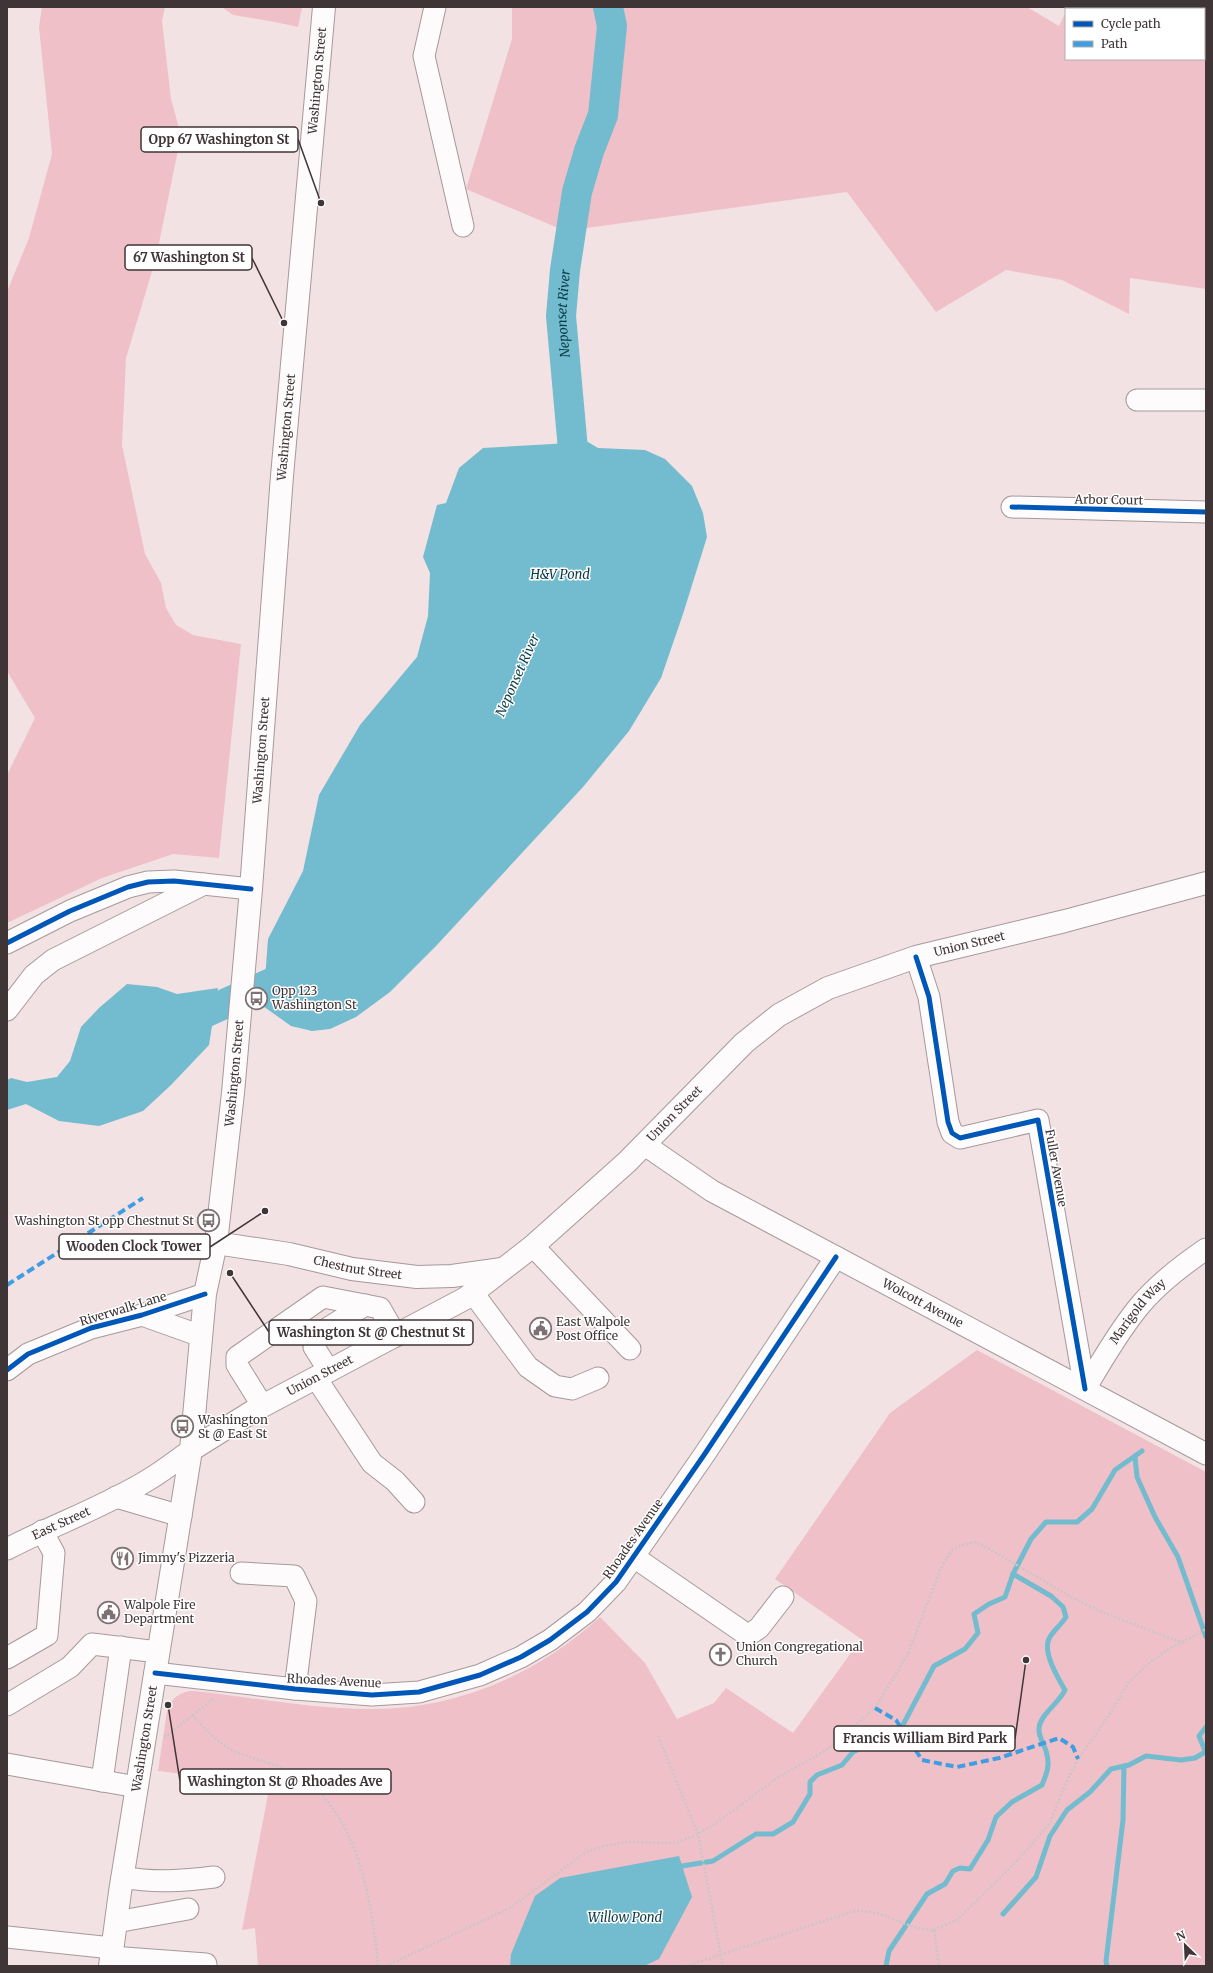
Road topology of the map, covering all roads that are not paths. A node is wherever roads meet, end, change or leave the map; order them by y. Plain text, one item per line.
1 (324, 7) edge
2 (435, 7) edge
3 (463, 226) dead end
4 (1137, 400) dead end
5 (1206, 400) edge
6 (1012, 507) dead end
7 (1206, 512) edge
8 (1206, 883) edge
9 (205, 884) junction
10 (251, 889) junction
11 (7, 943) edge
12 (916, 957) junction
13 (7, 1010) edge
14 (645, 1145) junction
15 (216, 1243) junction
16 (533, 1246) junction
17 (1206, 1249) edge
18 (836, 1257) junction
19 (502, 1269) junction
20 (473, 1293) junction
21 (206, 1294) junction
22 (365, 1305) junction
23 (142, 1315) junction
24 (201, 1336) junction
25 (396, 1336) junction
26 (630, 1349) dead end
27 (7, 1370) edge
28 (322, 1374) junction
29 (598, 1378) dead end
30 (1085, 1389) junction
31 (262, 1406) junction
32 (191, 1450) junction
33 (1206, 1454) edge
34 (116, 1497) junction
35 (414, 1502) dead end
36 (181, 1516) junction
37 (42, 1531) junction
38 (7, 1549) edge
39 (634, 1557) junction
40 (242, 1573) dead end
41 (783, 1597) dead end
42 (121, 1647) junction
43 (7, 1658) edge
44 (157, 1662) junction
45 (295, 1689) junction
46 (7, 1705) edge
47 (7, 1764) edge
48 (102, 1781) junction
49 (137, 1787) junction
50 (122, 1877) junction
51 (214, 1877) dead end
52 (188, 1909) dead end
53 (116, 1922) junction
54 (7, 1937) edge
55 (111, 1957) edge
56 (205, 1966) edge

1 - 10 main road, Washington Street
2 - 3 street
4 - 5 street
6 - 7 street, Arbor Court
8 - 12 main road, Union Street
9 - 10 street
9 - 11 street
9 - 13 street
10 - 15 main road, Washington Street
12 - 14 main road, Union Street
12 - 30 street, Fuller Avenue
14 - 16 main road, Union Street
14 - 18 street, Wolcott Avenue
15 - 19 main road, Chestnut Street
15 - 21 main road, Washington Street
16 - 19 main road, Union Street
16 - 26 street
17 - 30 street, Marigold Way
18 - 30 street, Wolcott Avenue
18 - 39 street, Rhoades Avenue
19 - 20 main road, Union Street
20 - 25 main road, Union Street
20 - 29 street
21 - 23 street, Riverwalk Lane
21 - 24 main road, Washington Street
22 - 25 street
22 - 28 street
22 - 31 street
23 - 24 street
23 - 27 street, Riverwalk Lane
24 - 32 main road, Washington Street
25 - 28 main road, Union Street
28 - 31 main road, Union Street
28 - 35 street
30 - 33 street, Wolcott Avenue
31 - 32 main road, Union Street
32 - 34 street, East Street
32 - 36 main road, Washington Street
34 - 36 street
34 - 37 street, East Street
36 - 44 main road, Washington Street
37 - 38 street, East Street
37 - 43 street
39 - 41 street
39 - 45 street, Rhoades Avenue
40 - 45 street
42 - 44 street, Rhoades Avenue
42 - 46 street, Rhoades Avenue
42 - 48 street
44 - 45 street, Rhoades Avenue
44 - 49 main road, Washington Street
47 - 48 street
48 - 49 street
49 - 50 main road, Washington Street
50 - 51 street
50 - 53 main road, Washington Street
52 - 53 street
53 - 55 main road, Washington Street
54 - 55 street
55 - 56 street

